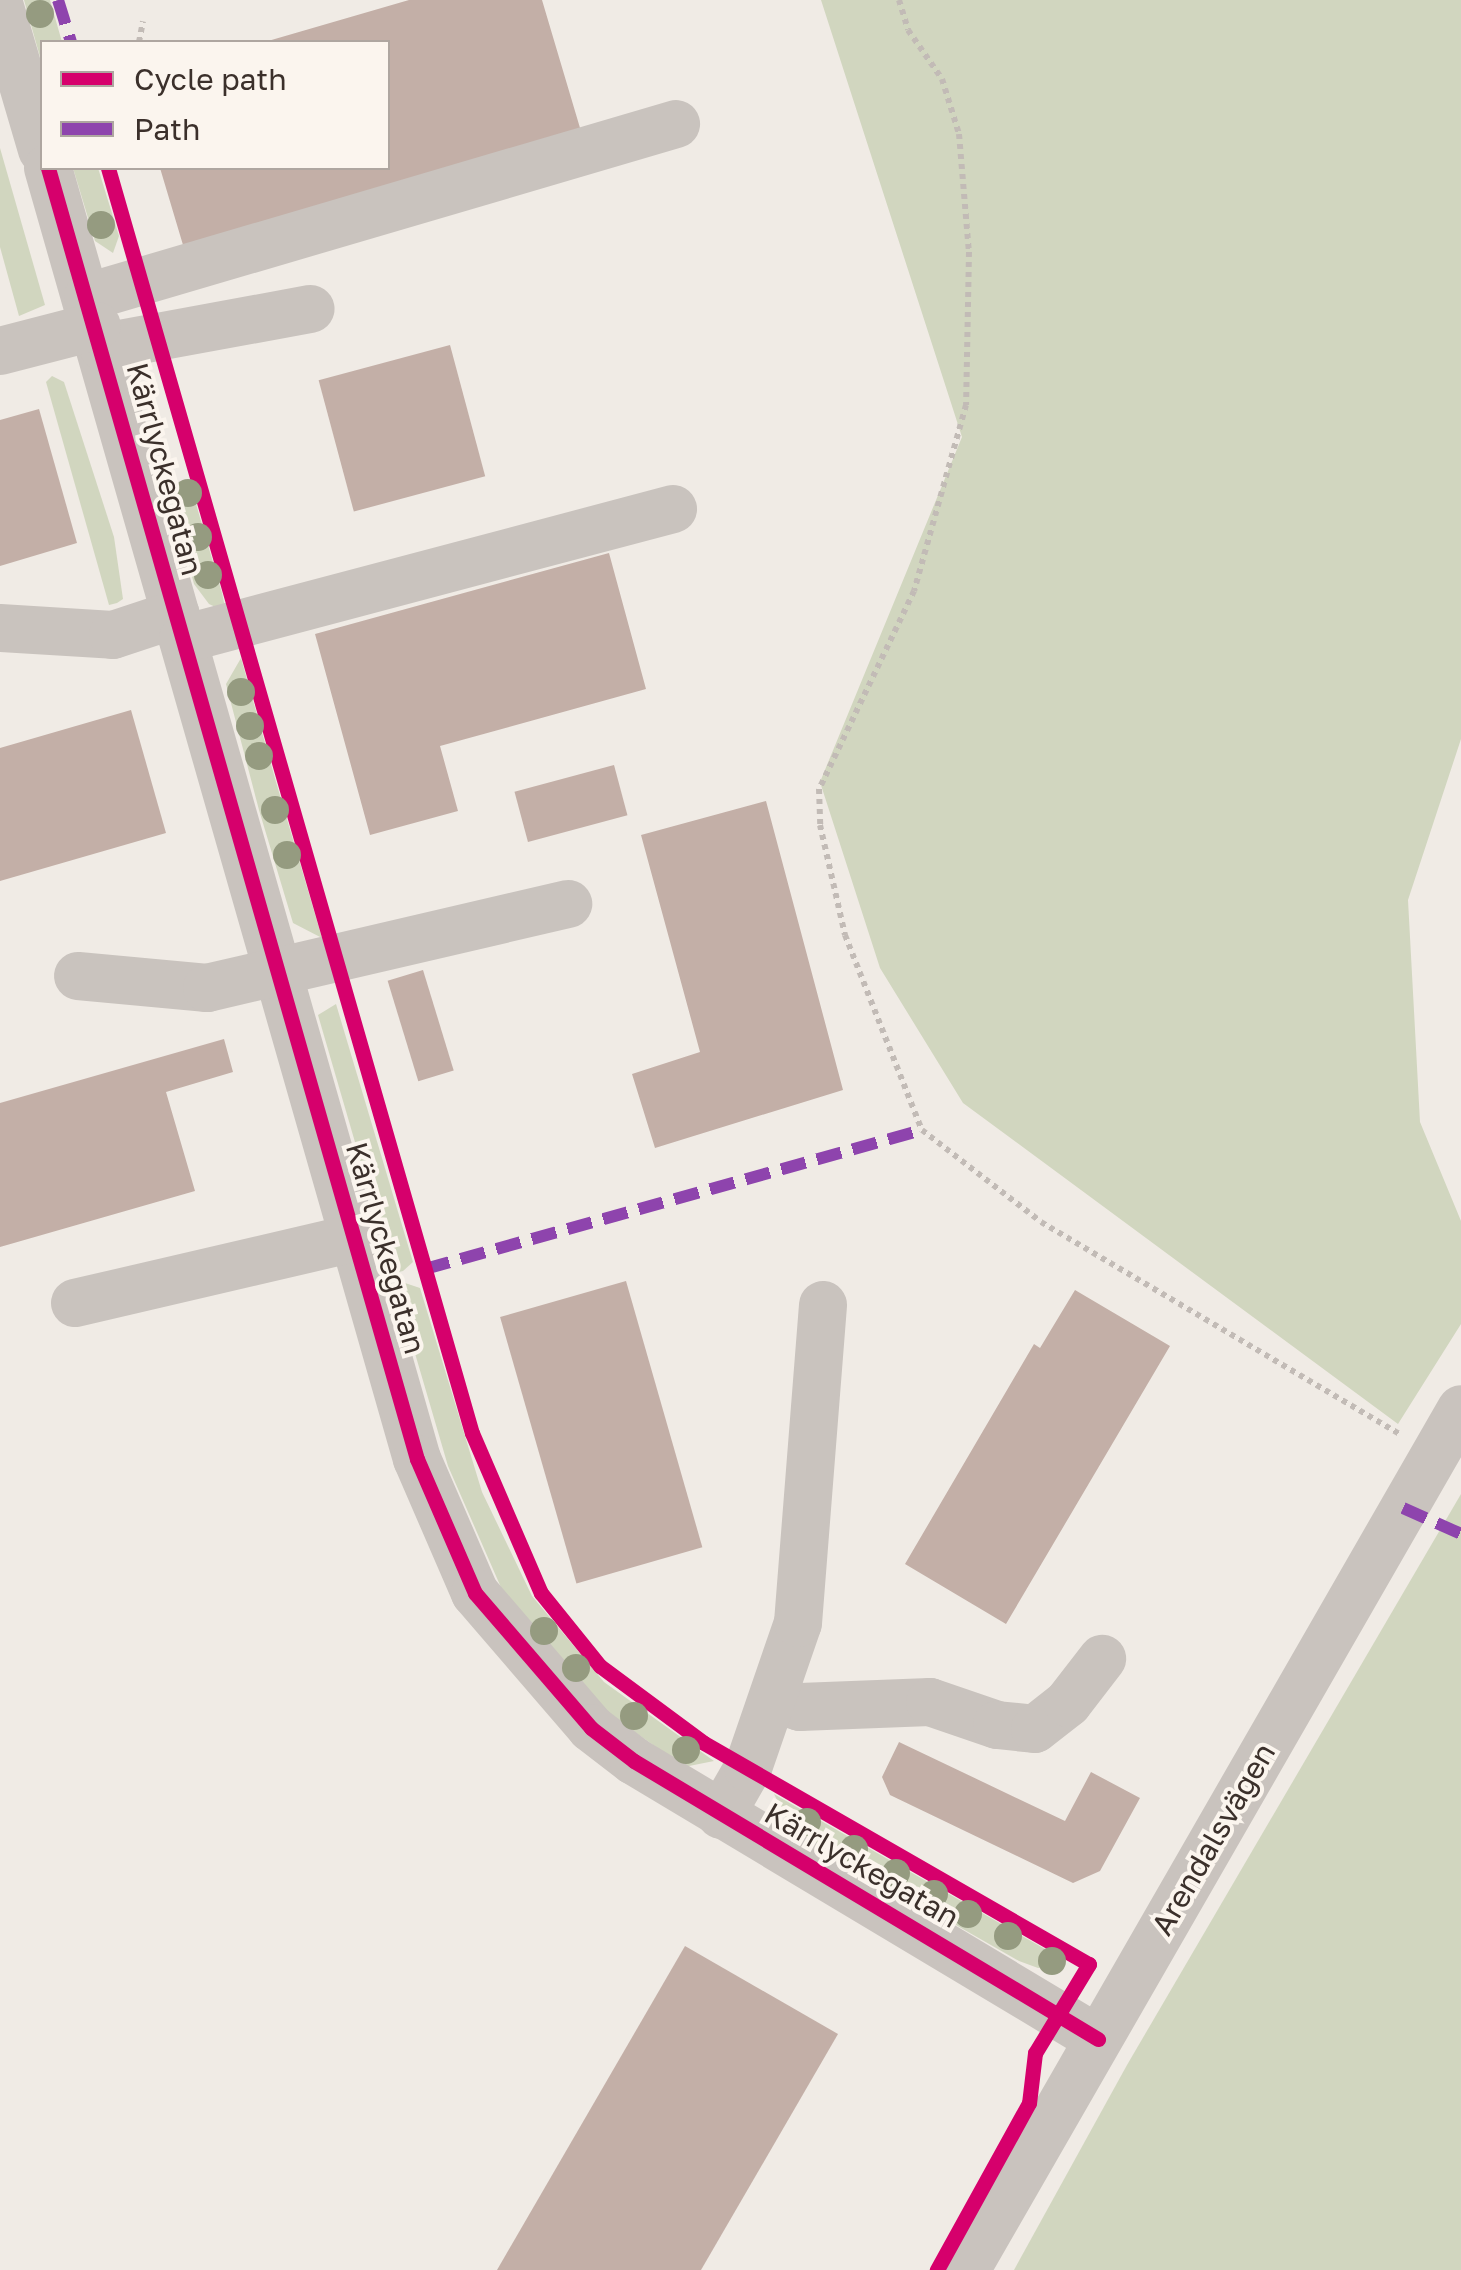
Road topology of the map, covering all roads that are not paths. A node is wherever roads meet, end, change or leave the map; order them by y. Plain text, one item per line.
1 (0, 6) edge
2 (676, 124) dead end
3 (40, 143) edge
4 (49, 170) edge
5 (311, 308) dead end
6 (96, 323) junction
7 (0, 351) edge
8 (673, 508) dead end
9 (180, 627) junction
10 (0, 628) edge
11 (568, 904) dead end
12 (280, 970) junction
13 (78, 976) dead end
14 (354, 1238) junction
15 (74, 1303) dead end
16 (823, 1304) dead end
17 (1461, 1409) edge
18 (1102, 1659) dead end
19 (775, 1699) junction
20 (721, 1814) junction
21 (1098, 2039) junction
22 (966, 2270) edge

1 - 3 street
2 - 6 street
4 - 6 street, Kärrlyckegatan
5 - 6 street
6 - 7 street
6 - 9 street, Kärrlyckegatan
8 - 9 street
9 - 10 street
9 - 12 street, Kärrlyckegatan
11 - 12 street
12 - 13 street
12 - 14 street, Kärrlyckegatan
14 - 15 street
14 - 20 street, Kärrlyckegatan
16 - 19 street
17 - 21 street, Arendalsvägen
18 - 19 street
19 - 20 street
20 - 21 street, Kärrlyckegatan
21 - 22 street, Arendalsvägen

